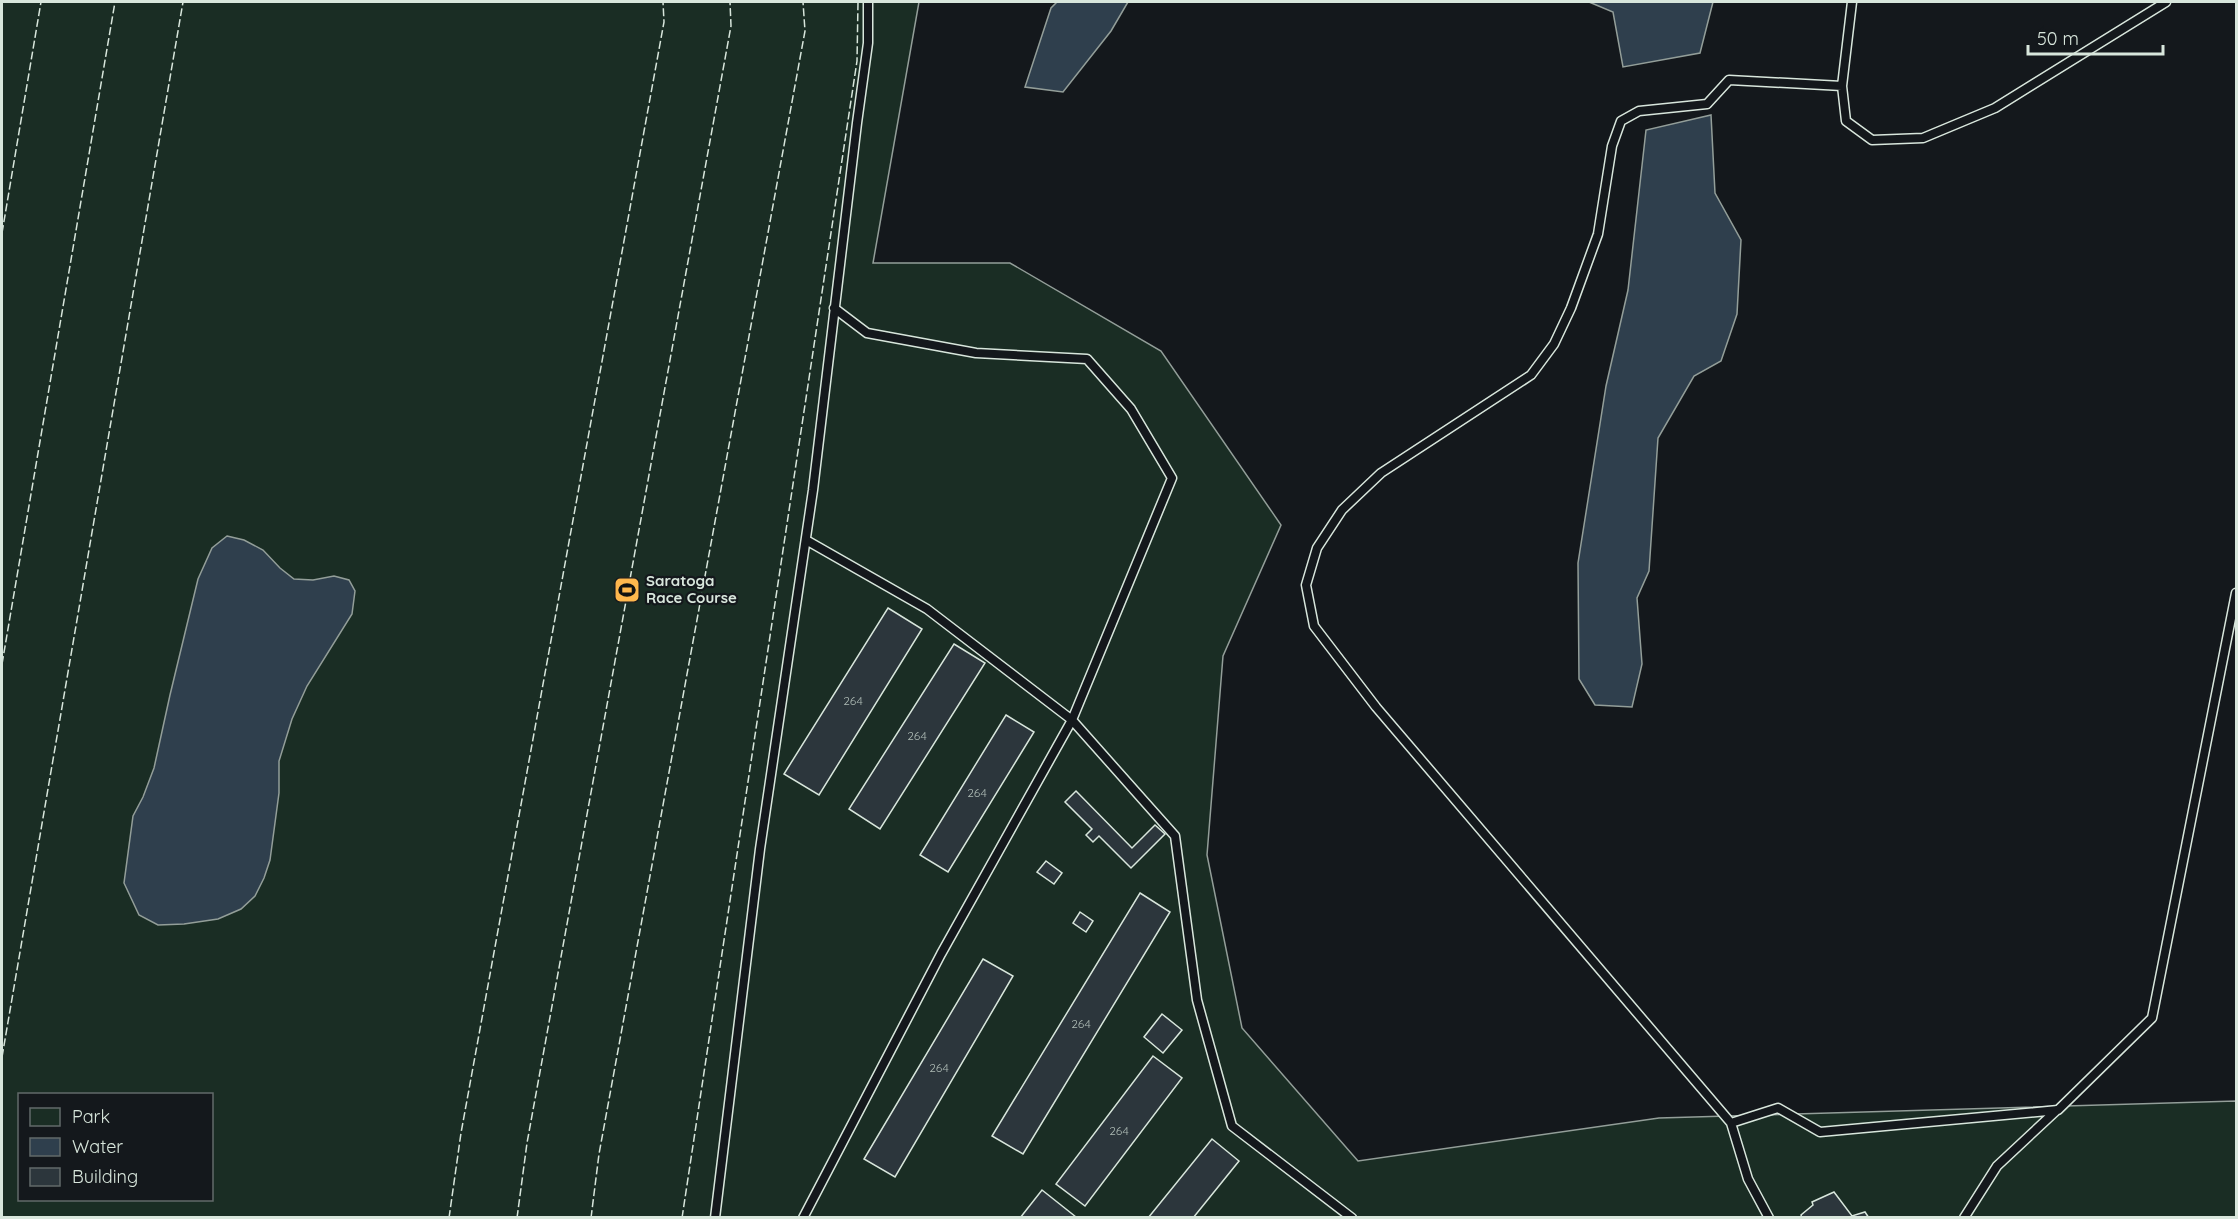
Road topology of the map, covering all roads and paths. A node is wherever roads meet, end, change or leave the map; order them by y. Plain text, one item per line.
1 (868, 2) edge
2 (1852, 2) edge
3 (2166, 2) edge
4 (1842, 86) junction
5 (834, 308) junction
6 (806, 540) junction
7 (2236, 593) edge
8 (1072, 720) junction
9 (2058, 1110) junction
10 (1731, 1123) junction
11 (715, 1218) edge
12 (803, 1218) edge
13 (1352, 1218) edge
14 (1769, 1218) edge
15 (1964, 1218) edge

1 - 5 lane
2 - 4 lane
3 - 4 lane
4 - 10 lane
5 - 6 lane
5 - 8 lane
6 - 8 lane
6 - 11 lane
7 - 9 lane
8 - 12 lane
8 - 13 lane
9 - 10 lane
9 - 15 lane
10 - 14 lane

